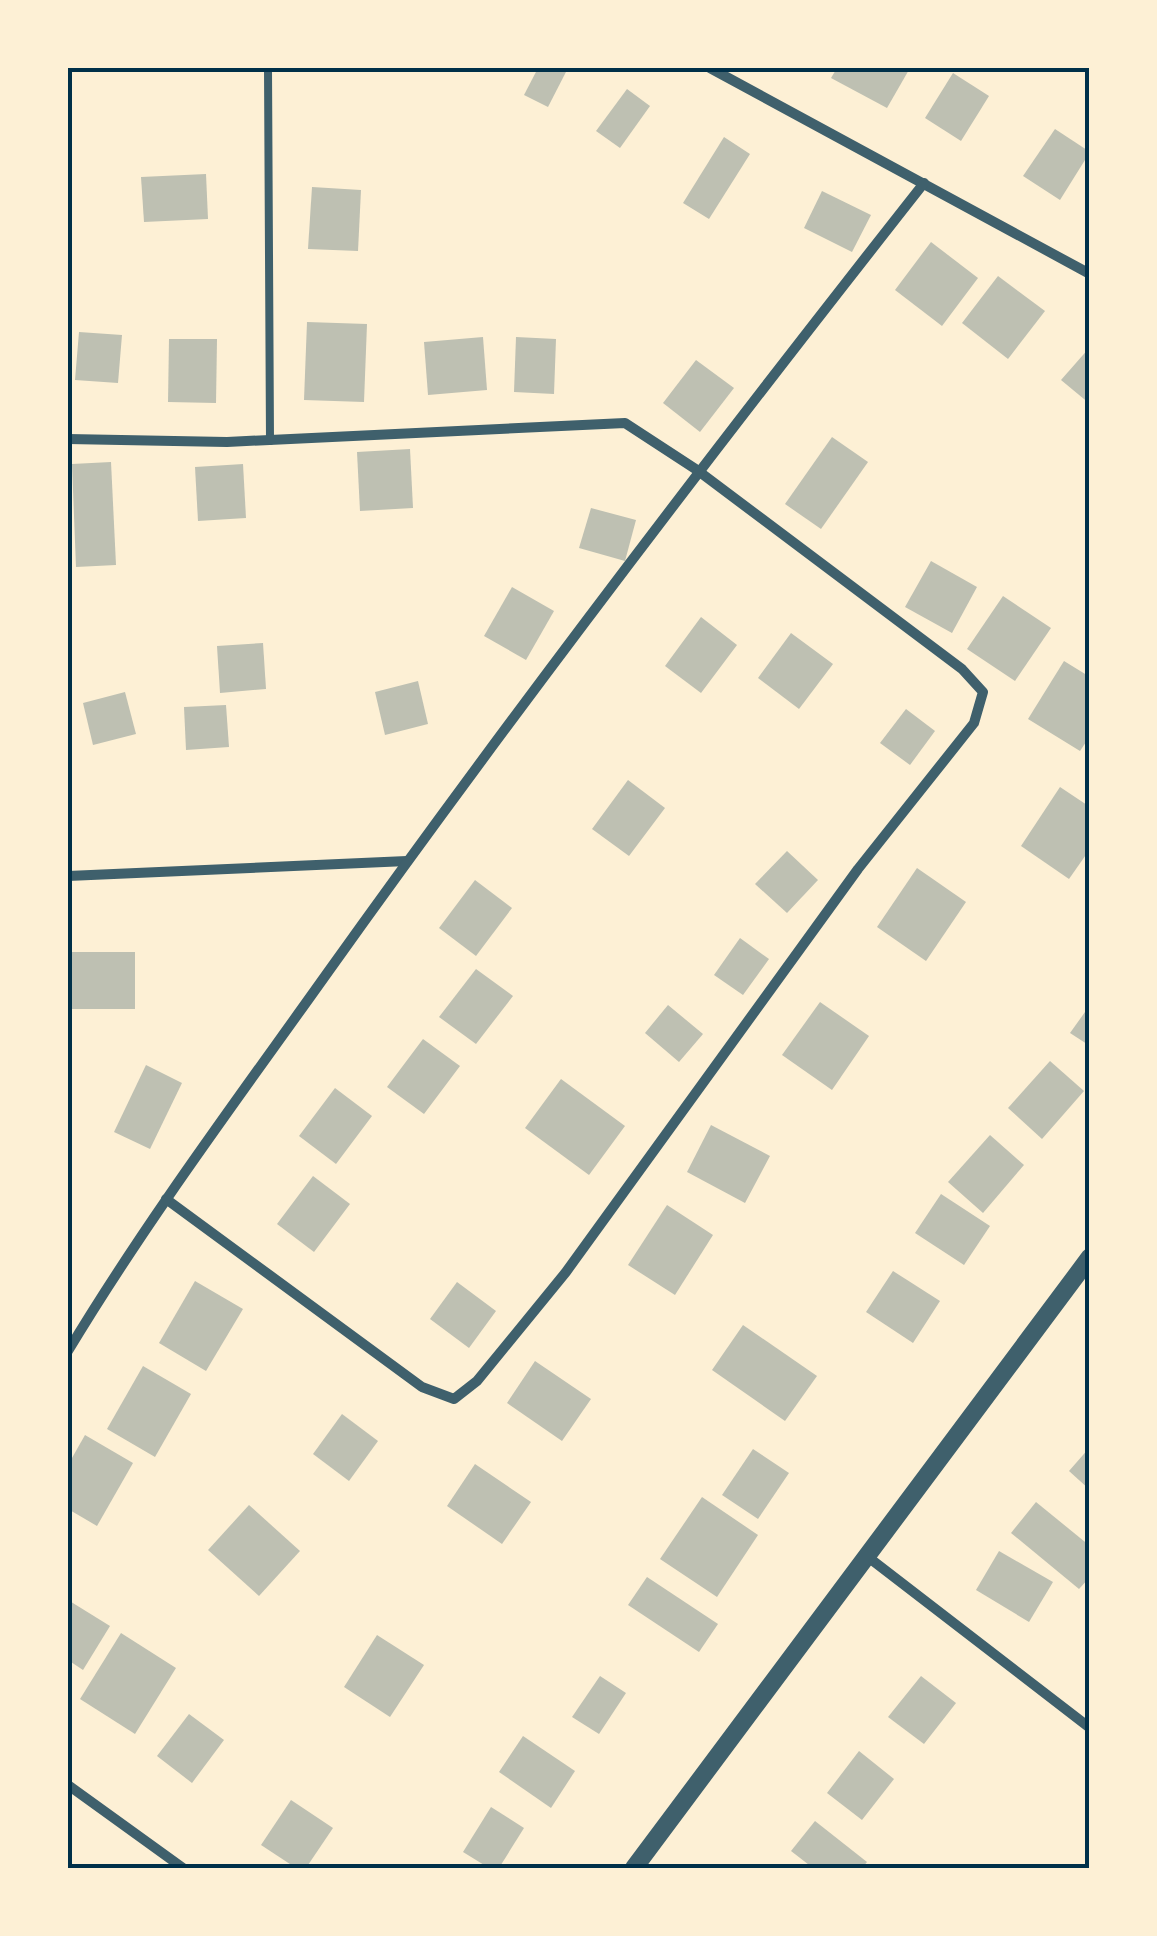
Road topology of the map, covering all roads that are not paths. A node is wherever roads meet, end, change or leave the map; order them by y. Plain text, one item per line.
1 (268, 68) edge
2 (710, 68) edge
3 (924, 183) junction
4 (1090, 274) edge
5 (68, 439) edge
6 (270, 440) junction
7 (698, 470) junction
8 (407, 861) junction
9 (68, 876) edge
10 (166, 1199) junction
11 (1090, 1257) edge
12 (69, 1345) edge
13 (868, 1557) junction
14 (1090, 1728) edge
15 (68, 1785) edge
16 (182, 1868) edge
17 (634, 1868) edge

1 - 6 lane
2 - 3 street
3 - 4 street
3 - 7 street
5 - 6 street
6 - 7 street
7 - 8 street
7 - 10 street
8 - 9 street
8 - 10 street
10 - 12 street
11 - 13 street
13 - 14 street
13 - 17 street
15 - 16 street

